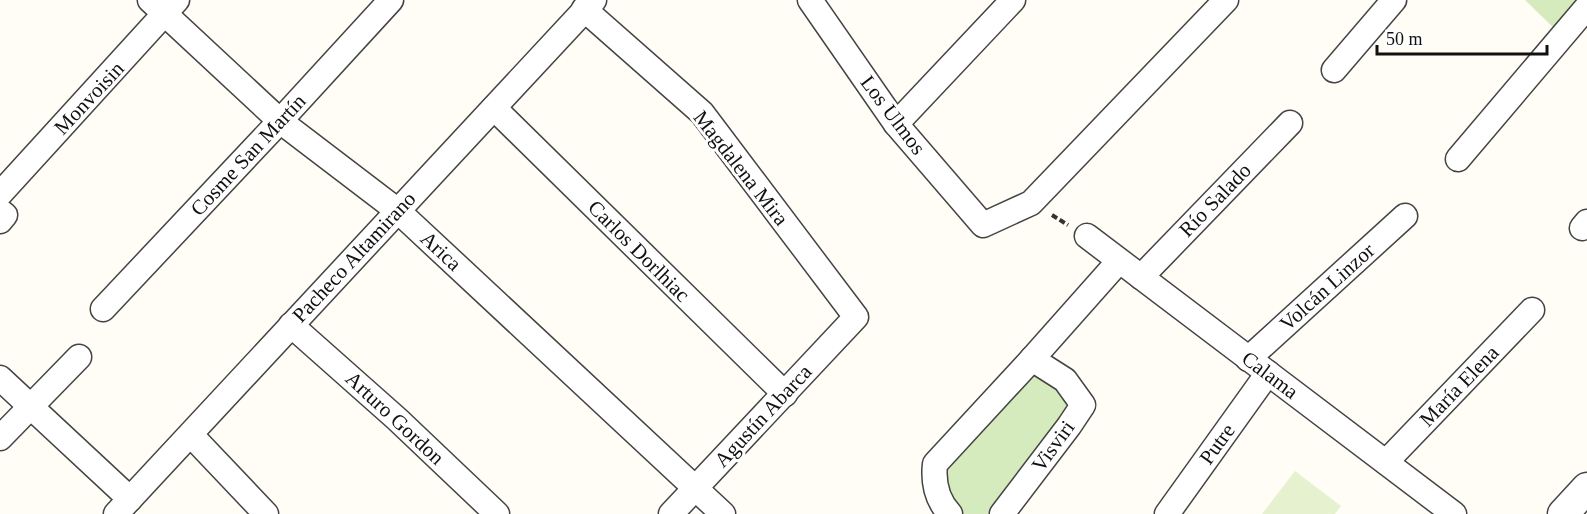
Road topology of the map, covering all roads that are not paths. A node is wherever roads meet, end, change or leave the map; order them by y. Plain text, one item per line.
1 (391, 0) edge
2 (1013, 0) edge
3 (1226, 0) edge
4 (1395, 0) edge
5 (812, 1) edge
6 (589, 4) edge
7 (164, 5) edge
8 (1587, 7) edge
9 (1334, 70) dead end
10 (494, 108) junction
11 (280, 122) junction
12 (1290, 123) dead end
13 (896, 124) junction
14 (1458, 159) dead end
15 (1, 210) edge
16 (398, 211) junction
17 (1405, 216) dead end
18 (1087, 236) road end
19 (1119, 261) junction
20 (1141, 277) junction
21 (102, 309) dead end
22 (1532, 310) dead end
23 (856, 317) joint
24 (291, 325) junction
25 (79, 357) dead end
26 (1032, 359) junction
27 (1248, 359) junction
28 (1268, 373) junction
29 (0, 378) edge
30 (784, 394) junction
31 (31, 407) junction
32 (191, 435) junction
33 (0, 438) edge
34 (1386, 462) junction
35 (1587, 488) edge
36 (694, 489) junction
37 (123, 506) edge
38 (266, 514) edge
39 (497, 514) edge
40 (671, 514) edge
41 (723, 514) edge
42 (950, 514) edge
43 (1002, 514) edge
44 (1167, 514) edge
45 (1454, 514) edge
46 (1563, 514) edge

1 - 11 street, Cosme San Martín
2 - 13 street
3 - 13 street, Los Ulmos
4 - 9 street
5 - 13 street, Los Ulmos
6 - 10 street, Pacheco Altamirano
6 - 23 street, Magdalena Mira
7 - 11 street, Arica
7 - 15 street, Monvoisin
8 - 14 street
10 - 16 street, Pacheco Altamirano
10 - 30 street, Carlos Dorlhiac
11 - 16 street, Arica
11 - 21 street, Cosme San Martín
12 - 20 street, Río Salado
16 - 24 street, Pacheco Altamirano
16 - 36 street, Arica
17 - 27 street, Volcán Linzor
18 - 19 street, Calama
19 - 20 street, Calama
19 - 26 street
20 - 27 street, Calama
22 - 34 street, María Elena
23 - 30 street, Agustín Abarca
24 - 32 street, Pacheco Altamirano
24 - 39 street, Arturo Gordon
25 - 31 street
26 - 42 street
26 - 43 street, Visviri
27 - 28 street, Calama
28 - 34 street, Calama
28 - 44 street, Putre
29 - 31 street
30 - 36 street, Agustín Abarca
31 - 33 street
31 - 37 street
32 - 37 street, Pacheco Altamirano
32 - 38 street
34 - 45 street, Calama
35 - 46 street
36 - 40 street, Agustín Abarca
36 - 41 street, Arica

